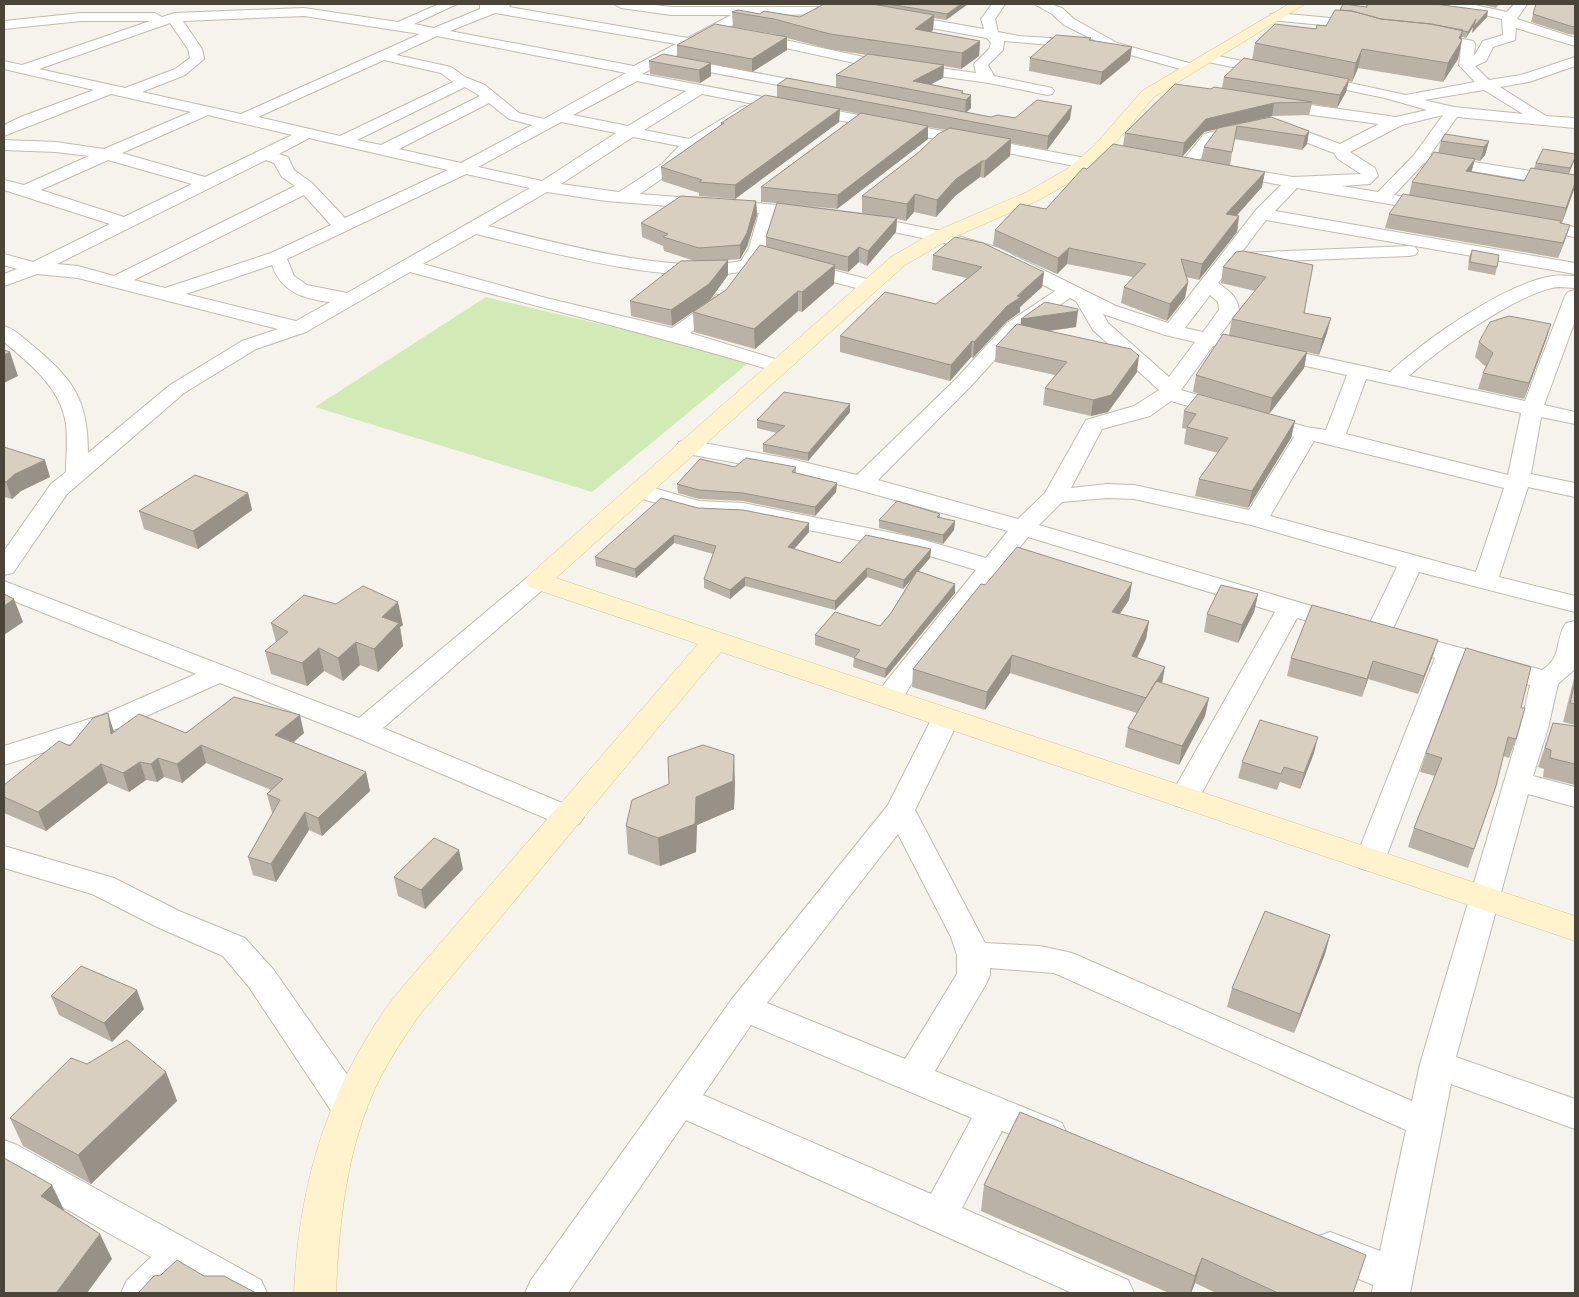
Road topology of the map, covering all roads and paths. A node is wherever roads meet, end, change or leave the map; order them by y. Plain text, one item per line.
1 (206, 4) edge
2 (450, 4) edge
3 (468, 4) edge
4 (621, 4) edge
5 (841, 4) edge
6 (911, 4) edge
7 (998, 4) edge
8 (1041, 4) edge
9 (1298, 4) edge
10 (1455, 4) edge
11 (1521, 4) edge
12 (499, 6) edge
13 (41, 7) dead end
14 (358, 8) dead end
15 (749, 11) junction
16 (340, 16) junction
17 (175, 17) junction
18 (1276, 17) junction
19 (4, 18) edge
20 (1509, 19) junction
21 (581, 24) junction
22 (4, 25) edge
23 (399, 26) junction
24 (713, 30) junction
25 (1378, 31) edge
26 (435, 32) junction
27 (992, 35) junction
28 (1417, 35) edge
29 (689, 42) junction
30 (1575, 42) edge
31 (1117, 47) junction
32 (526, 50) junction
33 (383, 56) junction
34 (661, 60) junction
35 (1574, 62) edge
36 (4, 65) edge
37 (1466, 65) junction
38 (24, 69) junction
39 (1195, 72) junction
40 (1283, 73) edge
41 (635, 74) junction
42 (1302, 77) edge
43 (989, 79) junction
44 (464, 82) junction
45 (1486, 85) junction
46 (121, 90) junction
47 (698, 90) junction
48 (1047, 90) dead end
49 (834, 92) edge
50 (1387, 94) junction
51 (491, 96) junction
52 (1404, 98) junction
53 (761, 102) junction
54 (1263, 103) edge
55 (207, 110) junction
56 (1449, 111) junction
57 (1341, 116) junction
58 (244, 118) junction
59 (1518, 118) junction
60 (856, 120) junction
61 (1544, 120) junction
62 (552, 121) junction
63 (1397, 121) junction
64 (1272, 123) junction
65 (1575, 123) edge
66 (983, 129) edge
67 (4, 131) edge
68 (841, 131) edge
69 (628, 132) junction
70 (308, 133) junction
71 (946, 137) junction
72 (1566, 138) dead end
73 (342, 141) junction
74 (969, 141) junction
75 (691, 144) junction
76 (4, 145) edge
77 (384, 150) junction
78 (1341, 150) junction
79 (924, 152) edge
80 (106, 154) junction
81 (265, 154) junction
82 (1102, 155) junction
83 (1420, 158) junction
84 (464, 168) junction
85 (1294, 182) junction
86 (206, 183) junction
87 (1575, 183) edge
88 (4, 186) edge
89 (543, 186) junction
90 (306, 187) junction
91 (26, 190) junction
92 (756, 194) dead end
93 (623, 197) junction
94 (1383, 197) junction
95 (858, 205) dead end
96 (741, 206) junction
97 (769, 208) junction
98 (1450, 210) edge
99 (824, 213) edge
100 (1262, 214) junction
101 (1516, 222) edge
102 (126, 223) junction
103 (342, 226) junction
104 (474, 228) junction
105 (1575, 232) edge
106 (941, 236) junction
107 (1457, 249) junction
108 (277, 257) junction
109 (4, 259) edge
110 (752, 260) junction
111 (1227, 260) junction
112 (410, 266) junction
113 (35, 268) junction
114 (1575, 269) edge
115 (4, 280) edge
116 (116, 282) junction
117 (1575, 282) edge
118 (1208, 284) junction
119 (868, 285) junction
120 (1077, 294) junction
121 (164, 295) junction
122 (1575, 297) edge
123 (352, 299) junction
124 (299, 328) junction
125 (1172, 331) junction
126 (4, 332) edge
127 (675, 336) junction
128 (1208, 338) junction
129 (778, 366) junction
130 (1358, 373) junction
131 (1394, 379) junction
132 (1169, 391) junction
133 (1532, 410) junction
134 (1575, 418) edge
135 (1303, 433) junction
136 (1334, 438) junction
137 (688, 447) junction
138 (77, 472) junction
139 (1517, 481) junction
140 (861, 484) junction
141 (1575, 490) edge
142 (640, 491) junction
143 (1055, 496) junction
144 (1256, 520) junction
145 (1023, 528) junction
146 (1411, 563) junction
147 (992, 567) junction
148 (4, 568) edge
149 (538, 581) junction
150 (1485, 582) junction
151 (4, 588) edge
152 (1575, 604) edge
153 (1290, 608) junction
154 (1575, 629) edge
155 (1378, 633) junction
156 (716, 640) junction
157 (1450, 654) junction
158 (220, 673) junction
159 (1545, 680) junction
160 (889, 699) junction
161 (946, 718) junction
162 (363, 730) junction
163 (4, 756) edge
164 (1517, 781) junction
165 (1575, 797) edge
166 (1184, 798) junction
167 (900, 810) junction
168 (568, 817) junction
169 (4, 858) edge
170 (1370, 860) junction
171 (1484, 898) junction
172 (1575, 929) edge
173 (973, 955) junction
174 (744, 1008) junction
175 (1437, 1064) junction
176 (913, 1077) junction
177 (679, 1101) junction
178 (349, 1107) junction
179 (994, 1111) junction
180 (1575, 1114) edge
181 (1426, 1122) junction
182 (1076, 1145) edge
183 (4, 1156) edge
184 (939, 1216) junction
185 (1303, 1238) edge
186 (181, 1254) junction
187 (1393, 1284) edge
188 (141, 1293) edge
189 (247, 1293) edge
190 (315, 1293) edge
191 (545, 1293) edge
192 (1114, 1293) edge

1 - 17 street
2 - 23 street
3 - 12 street
4 - 15 street
4 - 21 street
5 - 15 street
6 - 27 street
7 - 27 street
8 - 31 street
9 - 18 main road
10 - 20 street
11 - 20 street
12 - 21 street
12 - 26 street
13 - 19 street
14 - 16 street
15 - 24 street
16 - 17 street
16 - 23 street
17 - 22 street
17 - 38 street
17 - 46 street
18 - 25 street
18 - 39 main road
20 - 30 street
20 - 37 street
21 - 29 street
21 - 32 street
23 - 26 street
24 - 29 street
24 - 43 street
26 - 32 street
26 - 33 street
27 - 31 street
27 - 43 street
28 - 37 street
29 - 34 street
31 - 39 street
32 - 41 street
33 - 44 street
33 - 58 street
34 - 41 street
34 - 49 street
35 - 45 street
36 - 38 street
37 - 45 street
38 - 46 street
39 - 40 street
39 - 82 main road
41 - 47 street
41 - 62 street
42 - 50 street
43 - 48 street
44 - 51 street
44 - 73 street
45 - 52 street
45 - 61 street
46 - 55 street
46 - 67 street
47 - 53 street
47 - 69 street
50 - 52 street
50 - 57 street
51 - 62 street
51 - 77 street
52 - 56 street
53 - 60 street
53 - 75 street
54 - 57 street
55 - 58 street
55 - 80 street
56 - 59 street
56 - 63 street
56 - 83 street
57 - 63 street
57 - 64 street
58 - 70 street
59 - 61 street
59 - 72 street
60 - 68 street
60 - 71 street
61 - 65 street
62 - 69 street
62 - 84 street
63 - 78 street
64 - 78 street
64 - 85 street
66 - 74 street
69 - 75 street
69 - 89 street
70 - 73 street
70 - 81 street
71 - 74 street
71 - 79 street
73 - 77 street
74 - 82 street
75 - 93 street
76 - 80 street
77 - 84 street
78 - 85 street
80 - 86 street
80 - 91 street
81 - 86 street
81 - 90 street
82 - 106 main road
83 - 87 street
83 - 94 street
84 - 89 street
84 - 103 street
85 - 94 street
85 - 100 street
86 - 102 street
88 - 91 street
89 - 93 street
89 - 104 street
90 - 103 street
90 - 116 street
91 - 102 street
92 - 96 street
93 - 96 street
94 - 98 street
95 - 106 street
96 - 97 street
97 - 99 street
97 - 110 street
100 - 107 street
100 - 111 street
101 - 105 street
102 - 113 street
103 - 108 street
104 - 110 street
104 - 112 street
106 - 119 main road
106 - 120 street
107 - 111 street
107 - 114 street
108 - 121 street
108 - 123 street
109 - 113 street
110 - 119 street
110 - 127 street
111 - 118 street
112 - 123 street
112 - 127 street
113 - 115 street
113 - 116 street
116 - 121 street
117 - 131 street
118 - 125 street
118 - 128 street
119 - 129 main road
120 - 125 street
120 - 132 street
120 - 140 street
121 - 124 street
122 - 133 street
123 - 124 street
124 - 138 street
125 - 128 street
126 - 138 street
127 - 129 street
128 - 130 street
128 - 132 street
129 - 137 main road
130 - 131 street
130 - 136 street
131 - 133 street
132 - 135 street
132 - 143 street
133 - 134 street
133 - 139 street
135 - 136 street
135 - 144 street
136 - 139 street
137 - 140 street
137 - 142 main road
138 - 148 street
139 - 141 street
139 - 150 street
140 - 145 street
142 - 147 street
142 - 149 main road
143 - 144 street
143 - 145 street
144 - 146 street
145 - 147 street
145 - 153 street
146 - 150 street
146 - 155 street
147 - 160 street
149 - 156 main road
149 - 162 street
150 - 152 street
151 - 158 street
153 - 155 street
153 - 166 street
154 - 159 street
155 - 157 street
156 - 160 main road
156 - 168 main road
157 - 159 street
157 - 170 street
158 - 162 street
158 - 163 street
159 - 164 street
160 - 161 main road
161 - 166 main road
161 - 167 street
162 - 168 street
164 - 165 street
164 - 171 street
166 - 170 main road
167 - 173 street
167 - 174 street
168 - 178 main road
169 - 178 street
170 - 171 main road
171 - 172 main road
171 - 175 street
173 - 176 street
173 - 181 street
174 - 176 street
174 - 177 street
175 - 180 street
175 - 181 street
176 - 179 street
177 - 184 street
177 - 191 street
178 - 190 main road
179 - 182 street
179 - 184 street
181 - 187 street
183 - 186 street
184 - 192 street
185 - 187 street
186 - 188 street
186 - 189 street

